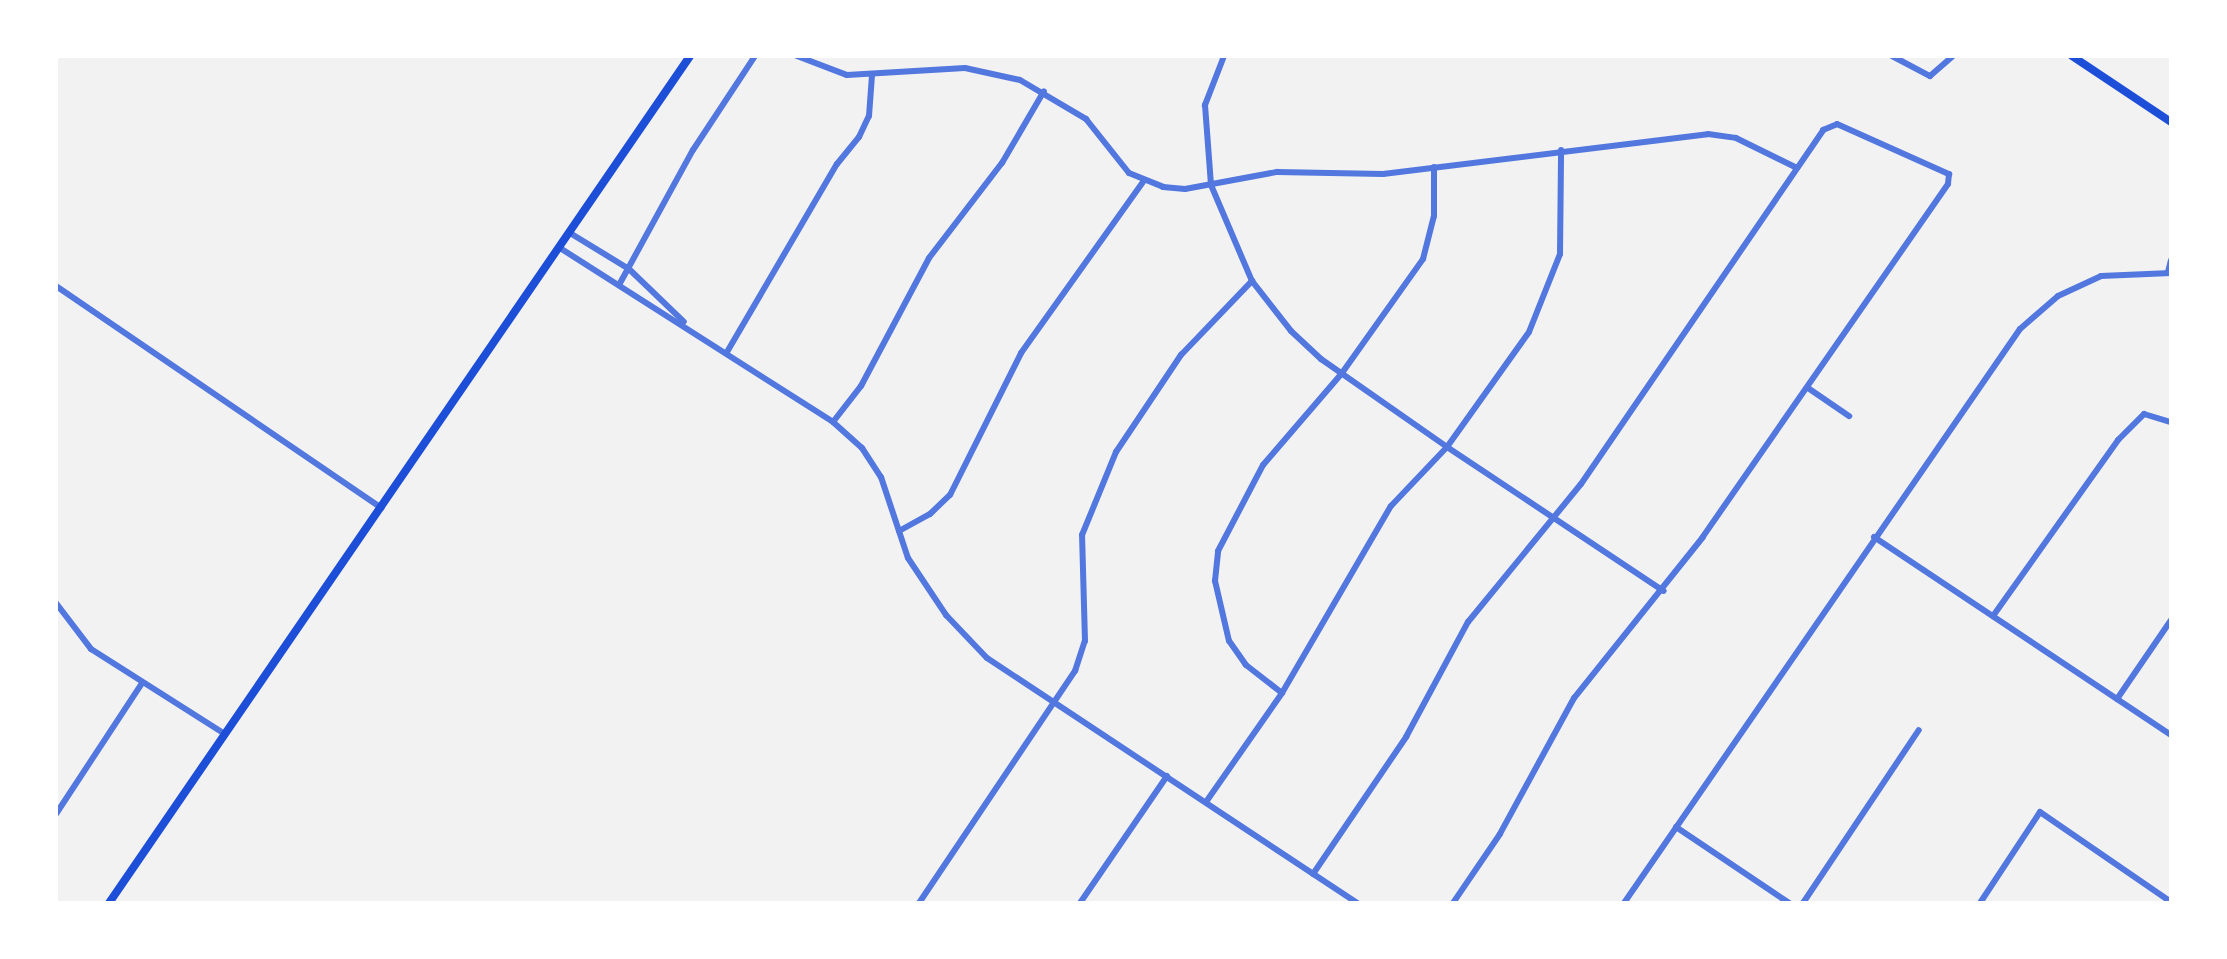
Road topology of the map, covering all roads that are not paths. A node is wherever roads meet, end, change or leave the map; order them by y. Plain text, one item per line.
1 (690, 56) edge
2 (755, 56) edge
3 (797, 56) edge
4 (1224, 56) edge
5 (1892, 56) edge
6 (1953, 56) edge
7 (2072, 56) edge
8 (872, 75) junction
9 (1044, 91) junction
10 (2171, 122) edge
11 (1561, 150) junction
12 (1434, 167) junction
13 (1797, 168) junction
14 (1143, 182) junction
15 (1211, 185) junction
16 (570, 233) junction
17 (560, 248) junction
18 (2171, 260) edge
19 (629, 269) junction
20 (2170, 272) edge
21 (1252, 281) junction
22 (619, 285) junction
23 (56, 286) edge
24 (692, 330) junction
25 (727, 352) junction
26 (1342, 373) junction
27 (1808, 388) junction
28 (1849, 416) dead end
29 (833, 422) junction
30 (2171, 422) edge
31 (1447, 447) junction
32 (382, 508) junction
33 (1555, 518) junction
34 (899, 531) junction
35 (1874, 537) junction
36 (1664, 591) junction
37 (56, 603) edge
38 (1993, 616) junction
39 (2171, 620) edge
40 (142, 683) junction
41 (1282, 693) junction
42 (2117, 699) junction
43 (1057, 702) junction
44 (1919, 730) dead end
45 (225, 734) junction
46 (2171, 735) edge
47 (1167, 776) junction
48 (1206, 802) junction
49 (56, 814) edge
50 (1676, 827) junction
51 (1313, 874) junction
52 (2171, 902) edge
53 (109, 903) edge
54 (919, 903) edge
55 (1080, 903) edge
56 (1357, 903) edge
57 (1453, 903) edge
58 (1624, 903) edge
59 (1789, 903) edge
60 (1803, 903) edge
61 (1980, 903) edge

1 - 16 main road
2 - 19 street
3 - 8 street
4 - 15 street
5 - 6 street
7 - 10 main road
8 - 9 street
8 - 25 street
9 - 14 street
9 - 29 street
11 - 12 street
11 - 13 street
11 - 31 street
12 - 15 street
12 - 26 street
13 - 27 street
13 - 33 street
14 - 15 street
14 - 34 street
15 - 21 street
16 - 17 main road
16 - 19 street
17 - 22 street
17 - 32 main road
18 - 20 street
19 - 22 street
19 - 24 street
20 - 35 street
21 - 26 street
21 - 43 street
22 - 24 street
23 - 32 street
24 - 25 street
25 - 29 street
26 - 31 street
26 - 41 street
27 - 28 street
27 - 36 street
29 - 34 street
30 - 38 street
31 - 33 street
31 - 41 street
32 - 45 main road
33 - 36 street
33 - 51 street
34 - 43 street
35 - 38 street
35 - 50 street
36 - 57 street
37 - 40 street
38 - 42 street
39 - 42 street
40 - 45 street
40 - 49 street
41 - 48 street
42 - 46 street
43 - 47 street
43 - 54 street
44 - 60 street
45 - 53 main road
47 - 48 street
47 - 55 street
48 - 51 street
50 - 58 street
50 - 59 street
51 - 56 street
52 - 61 street

